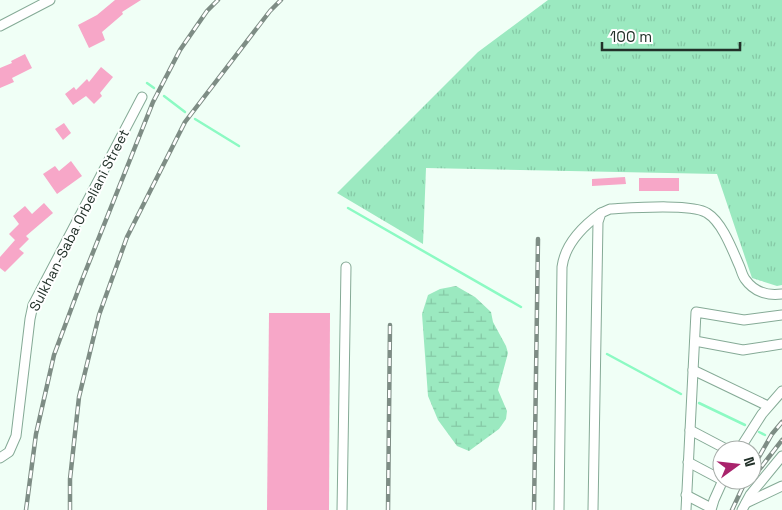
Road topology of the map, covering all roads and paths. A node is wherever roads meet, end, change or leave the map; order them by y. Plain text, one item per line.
1 (50, 0) edge
2 (0, 26) edge
3 (142, 98) dead end
4 (601, 213) junction
5 (346, 267) dead end
6 (782, 294) edge
7 (782, 315) edge
8 (695, 341) junction
9 (782, 344) edge
10 (692, 370) junction
11 (782, 391) edge
12 (768, 406) junction
13 (690, 430) junction
14 (745, 440) edge
15 (712, 442) edge
16 (782, 456) edge
17 (0, 458) edge
18 (688, 462) junction
19 (712, 475) edge
20 (782, 486) edge
21 (718, 490) edge
22 (686, 496) junction
23 (744, 506) edge
24 (711, 509) edge
25 (342, 510) edge
26 (559, 510) edge
27 (593, 510) edge
28 (686, 510) edge

1 - 2 street
3 - 17 street, Sulkhan-Saba Orbeliani Street
4 - 6 street
4 - 26 street
4 - 27 street
5 - 25 street
7 - 8 street
8 - 9 street
8 - 10 street
10 - 12 street
10 - 13 street
11 - 12 street
12 - 14 street
13 - 15 street
13 - 18 street
16 - 23 street
18 - 19 street
18 - 22 street
20 - 23 street
21 - 24 street
22 - 24 street
22 - 28 street

